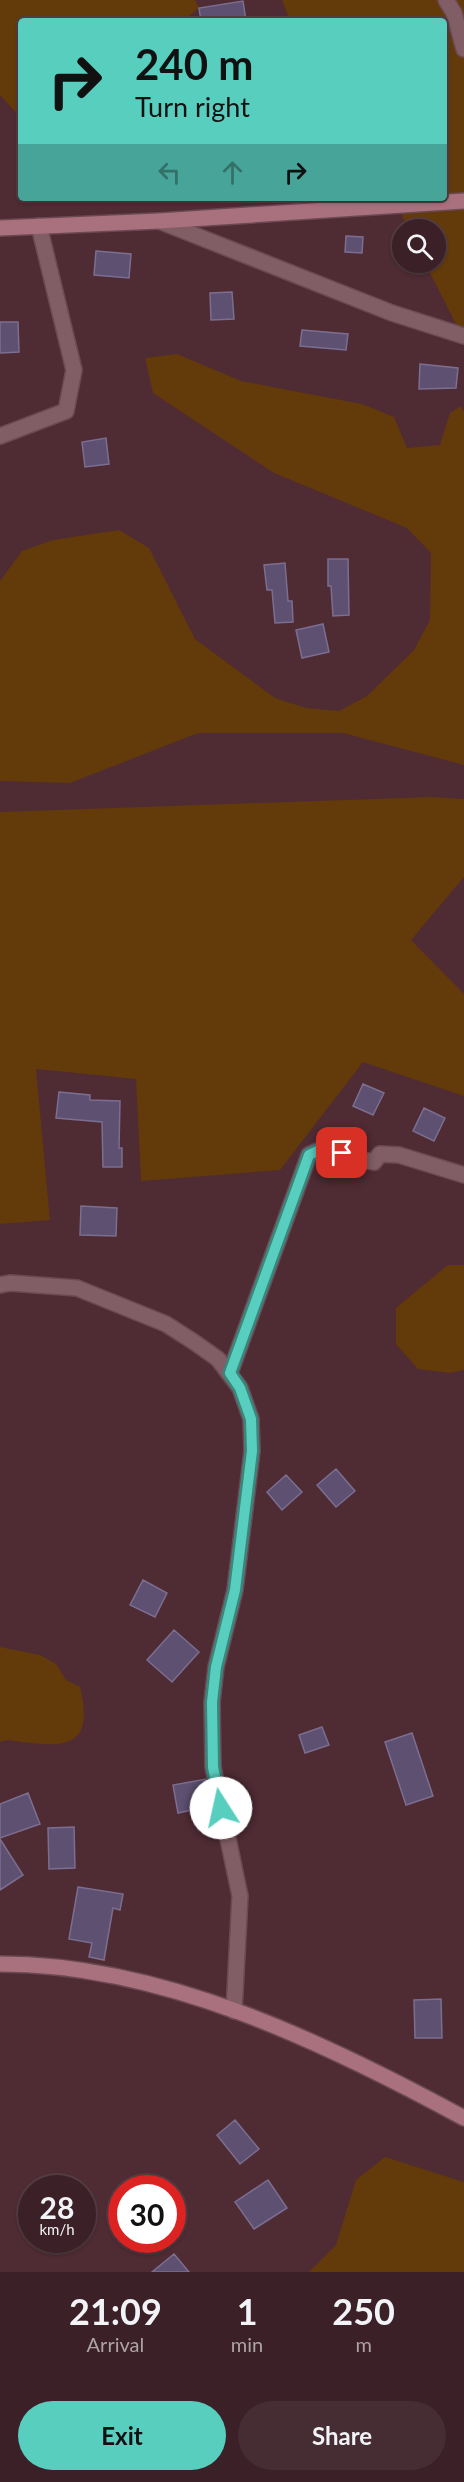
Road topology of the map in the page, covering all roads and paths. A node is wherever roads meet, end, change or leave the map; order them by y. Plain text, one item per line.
1 (446, 0) edge
2 (464, 49) edge
3 (464, 201) edge
4 (159, 221) junction
5 (39, 226) junction
6 (0, 228) edge
7 (464, 336) edge
8 (0, 436) edge
9 (464, 1175) edge
10 (0, 1285) edge
11 (230, 1373) junction
12 (0, 1964) edge
13 (234, 2011) junction
14 (464, 2118) edge

1 - 2 street
3 - 4 street
4 - 5 street
4 - 7 street
5 - 6 street
5 - 8 street
9 - 11 street
10 - 11 street
11 - 13 street
12 - 13 street
13 - 14 street

